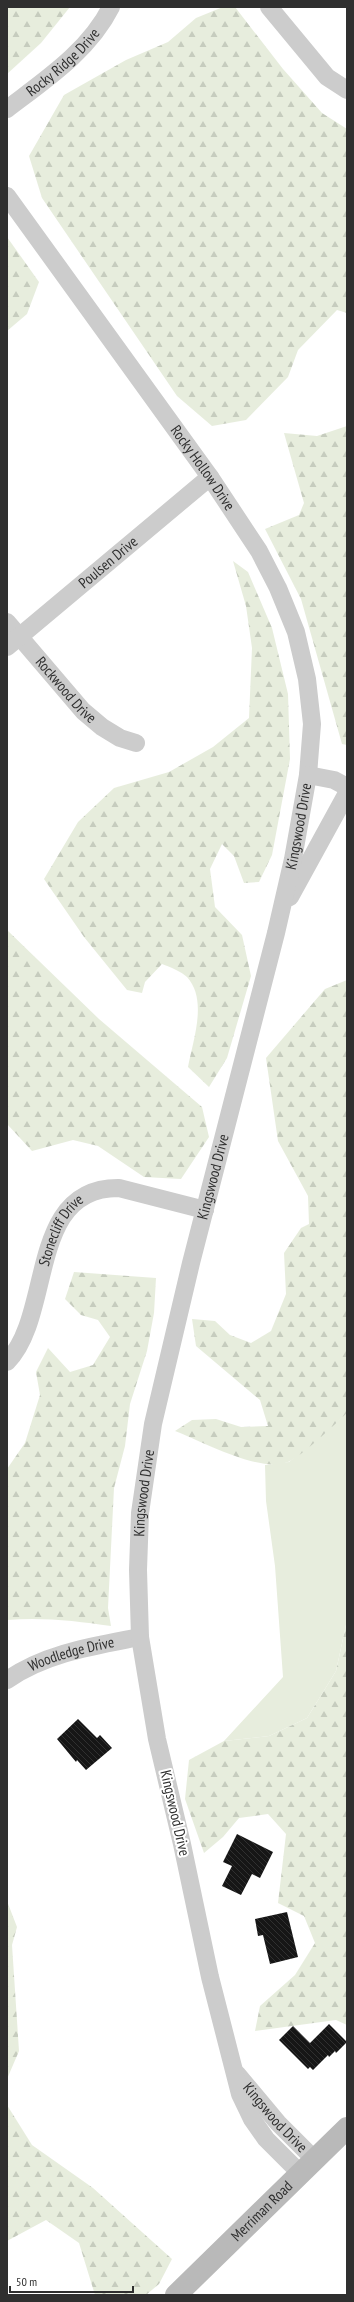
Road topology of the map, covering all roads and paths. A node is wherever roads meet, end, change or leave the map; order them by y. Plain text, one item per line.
1 (110, 7) edge
2 (269, 7) edge
3 (347, 90) edge
4 (7, 109) edge
5 (7, 196) edge
6 (210, 477) junction
7 (7, 622) edge
8 (13, 642) edge
9 (136, 743) dead end
10 (308, 775) junction
11 (347, 787) edge
12 (347, 793) edge
13 (279, 918) junction
14 (205, 1210) junction
15 (7, 1362) edge
16 (140, 1637) junction
17 (7, 1680) edge
18 (347, 2128) edge
19 (308, 2167) junction
20 (176, 2295) edge

1 - 4 street, Rocky Ridge Drive
2 - 3 street
5 - 6 street, Rocky Hollow Drive
6 - 8 street, Poulsen Drive
6 - 10 street, Rocky Hollow Drive
7 - 8 street, Rockwood Drive
8 - 9 street, Rockwood Drive
10 - 11 street, Kingswood Drive
10 - 13 street, Kingswood Drive
12 - 13 street, Kingswood Drive
13 - 14 street, Kingswood Drive
14 - 15 street, Stonecliff Drive
14 - 16 street, Kingswood Drive
16 - 17 street, Woodledge Drive
16 - 19 street, Kingswood Drive
18 - 19 main road, Merriman Road
19 - 20 main road, Merriman Road

